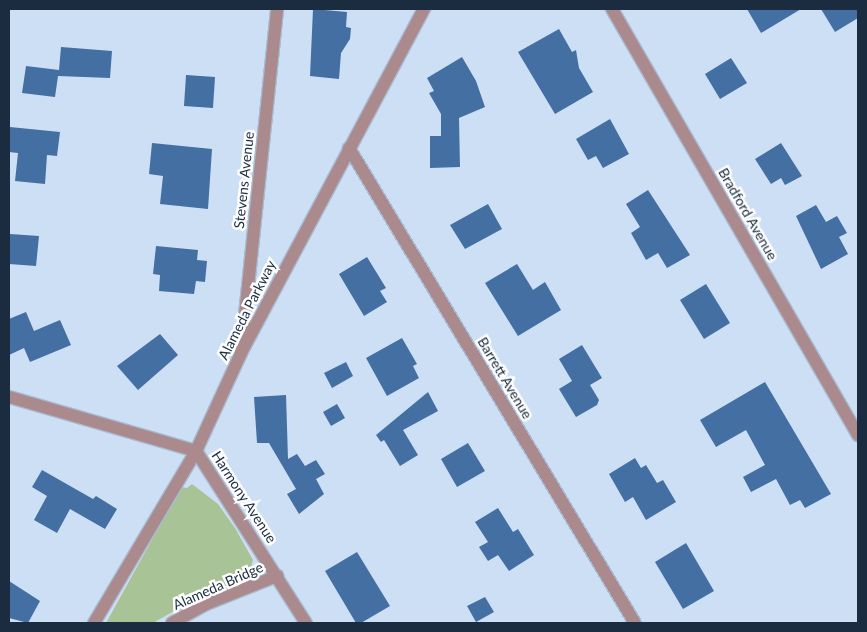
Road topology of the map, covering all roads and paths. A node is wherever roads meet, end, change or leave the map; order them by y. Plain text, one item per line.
1 (277, 9) edge
2 (424, 9) edge
3 (612, 9) edge
4 (349, 148) junction
5 (240, 354) junction
6 (9, 397) edge
7 (858, 435) edge
8 (196, 451) junction
9 (277, 576) junction
10 (94, 623) edge
11 (172, 623) edge
12 (306, 623) edge
13 (635, 623) edge

1 - 5 street, Stevens Avenue
2 - 4 street, Alameda Parkway
3 - 7 street, Bradford Avenue
4 - 5 street, Alameda Parkway
4 - 13 street, Barrett Avenue
5 - 8 street, Alameda Parkway
6 - 8 street, Harmony Avenue
8 - 9 street, Harmony Avenue
8 - 10 street, Alameda Parkway
9 - 11 street, Alameda Bridge
9 - 12 street, Harmony Avenue

